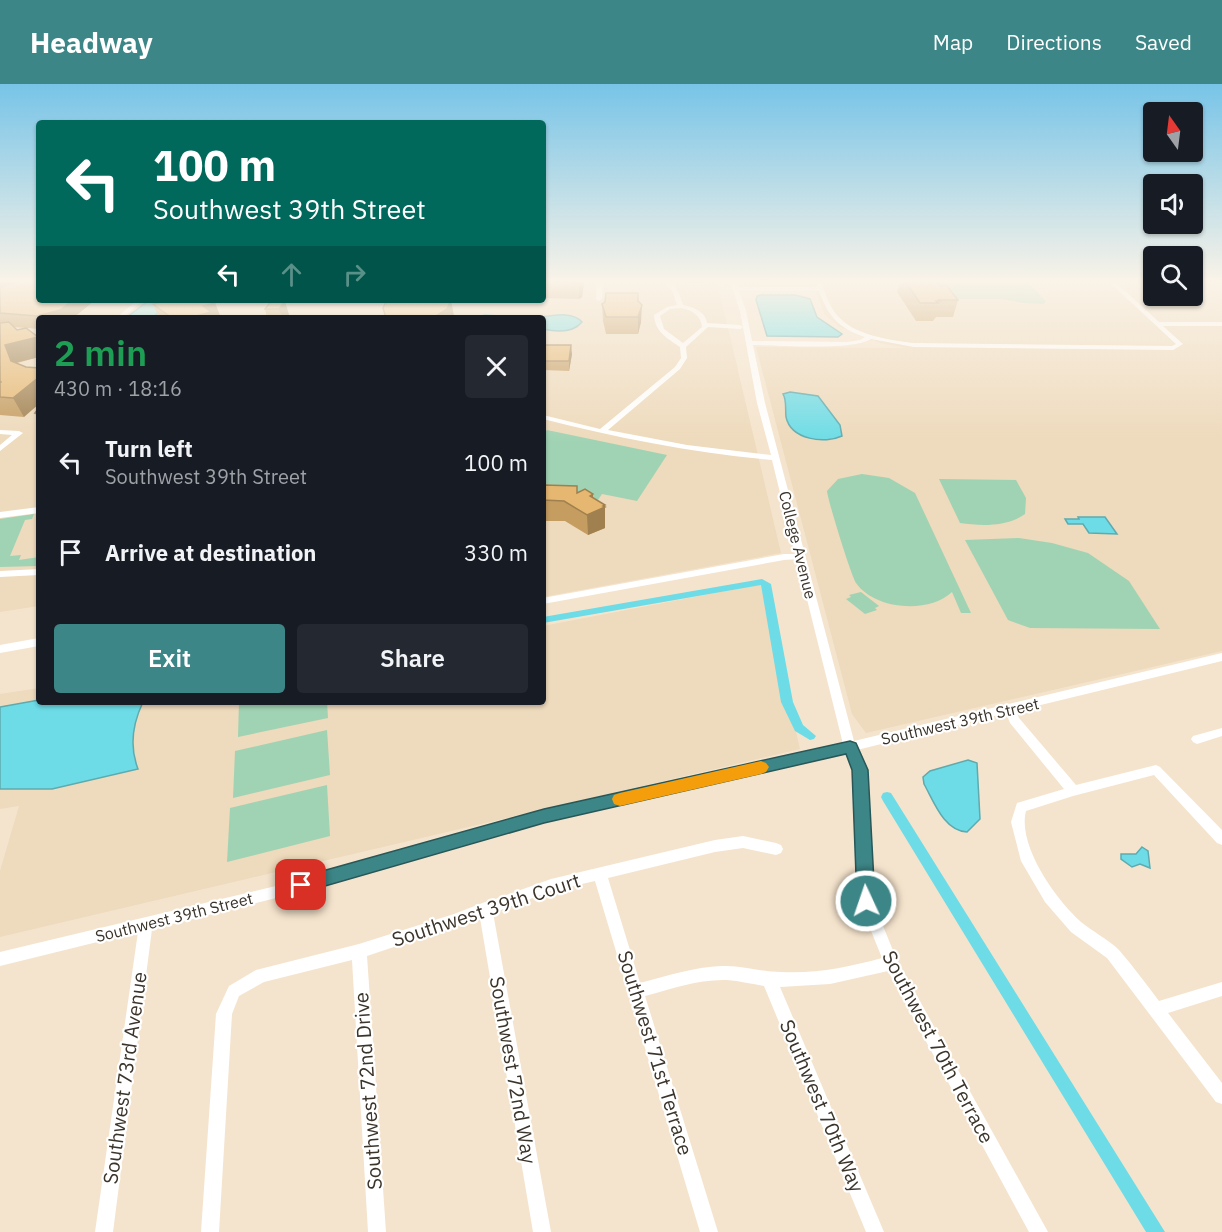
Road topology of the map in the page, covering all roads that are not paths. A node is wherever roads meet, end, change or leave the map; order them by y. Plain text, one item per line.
1 (667, 335) edge
2 (698, 335) edge
3 (742, 335) edge
4 (749, 335) edge
5 (868, 335) edge
6 (1170, 335) edge
7 (872, 336) junction
8 (670, 337) junction
9 (695, 337) junction
10 (748, 343) junction
11 (683, 346) junction
12 (546, 413) edge
13 (546, 418) edge
14 (603, 431) junction
15 (0, 432) edge
16 (0, 449) edge
17 (775, 455) junction
18 (36, 510) edge
19 (0, 515) edge
20 (801, 556) junction
21 (36, 572) edge
22 (0, 574) edge
23 (546, 601) edge
24 (36, 643) edge
25 (0, 649) edge
26 (1221, 658) edge
27 (1010, 709) junction
28 (1222, 732) edge
29 (1197, 739) dead end
30 (850, 747) junction
31 (1072, 790) junction
32 (1222, 839) edge
33 (776, 849) dead end
34 (600, 875) junction
35 (484, 908) junction
36 (146, 924) junction
37 (359, 951) junction
38 (0, 959) edge
39 (891, 963) junction
40 (769, 979) junction
41 (1222, 988) edge
42 (636, 991) junction
43 (1156, 1009) junction
44 (1222, 1096) edge
45 (104, 1232) edge
46 (210, 1232) edge
47 (377, 1232) edge
48 (542, 1232) edge
49 (709, 1232) edge
50 (875, 1232) edge
51 (1039, 1232) edge

1 - 8 street
2 - 9 street
3 - 10 street, College Avenue
4 - 10 street, College Avenue
5 - 7 street
6 - 7 street
7 - 10 street
8 - 9 street
8 - 11 street
9 - 11 street
10 - 17 street, College Avenue
11 - 14 street
12 - 14 street
13 - 14 street
14 - 17 street
15 - 16 street
17 - 20 street, College Avenue
18 - 19 street
20 - 23 street
20 - 30 street, College Avenue
21 - 22 street
24 - 25 street
26 - 27 street, Southwest 39th Street
27 - 30 street, Southwest 39th Street
27 - 31 street
28 - 29 street
30 - 36 street, Southwest 39th Street
30 - 39 street, Southwest 70th Terrace
31 - 32 street
31 - 43 street
33 - 34 street, Southwest 39th Court
34 - 35 street, Southwest 39th Court
34 - 42 street, Southwest 71st Terrace
35 - 37 street, Southwest 39th Court
35 - 48 street, Southwest 72nd Way
36 - 38 street, Southwest 39th Street
36 - 45 street, Southwest 73rd Avenue
37 - 46 street, Southwest 39th Court
37 - 47 street, Southwest 72nd Drive
39 - 40 street
39 - 51 street, Southwest 70th Terrace
40 - 42 street
40 - 50 street, Southwest 70th Way
41 - 43 street
42 - 49 street, Southwest 71st Terrace
43 - 44 street

